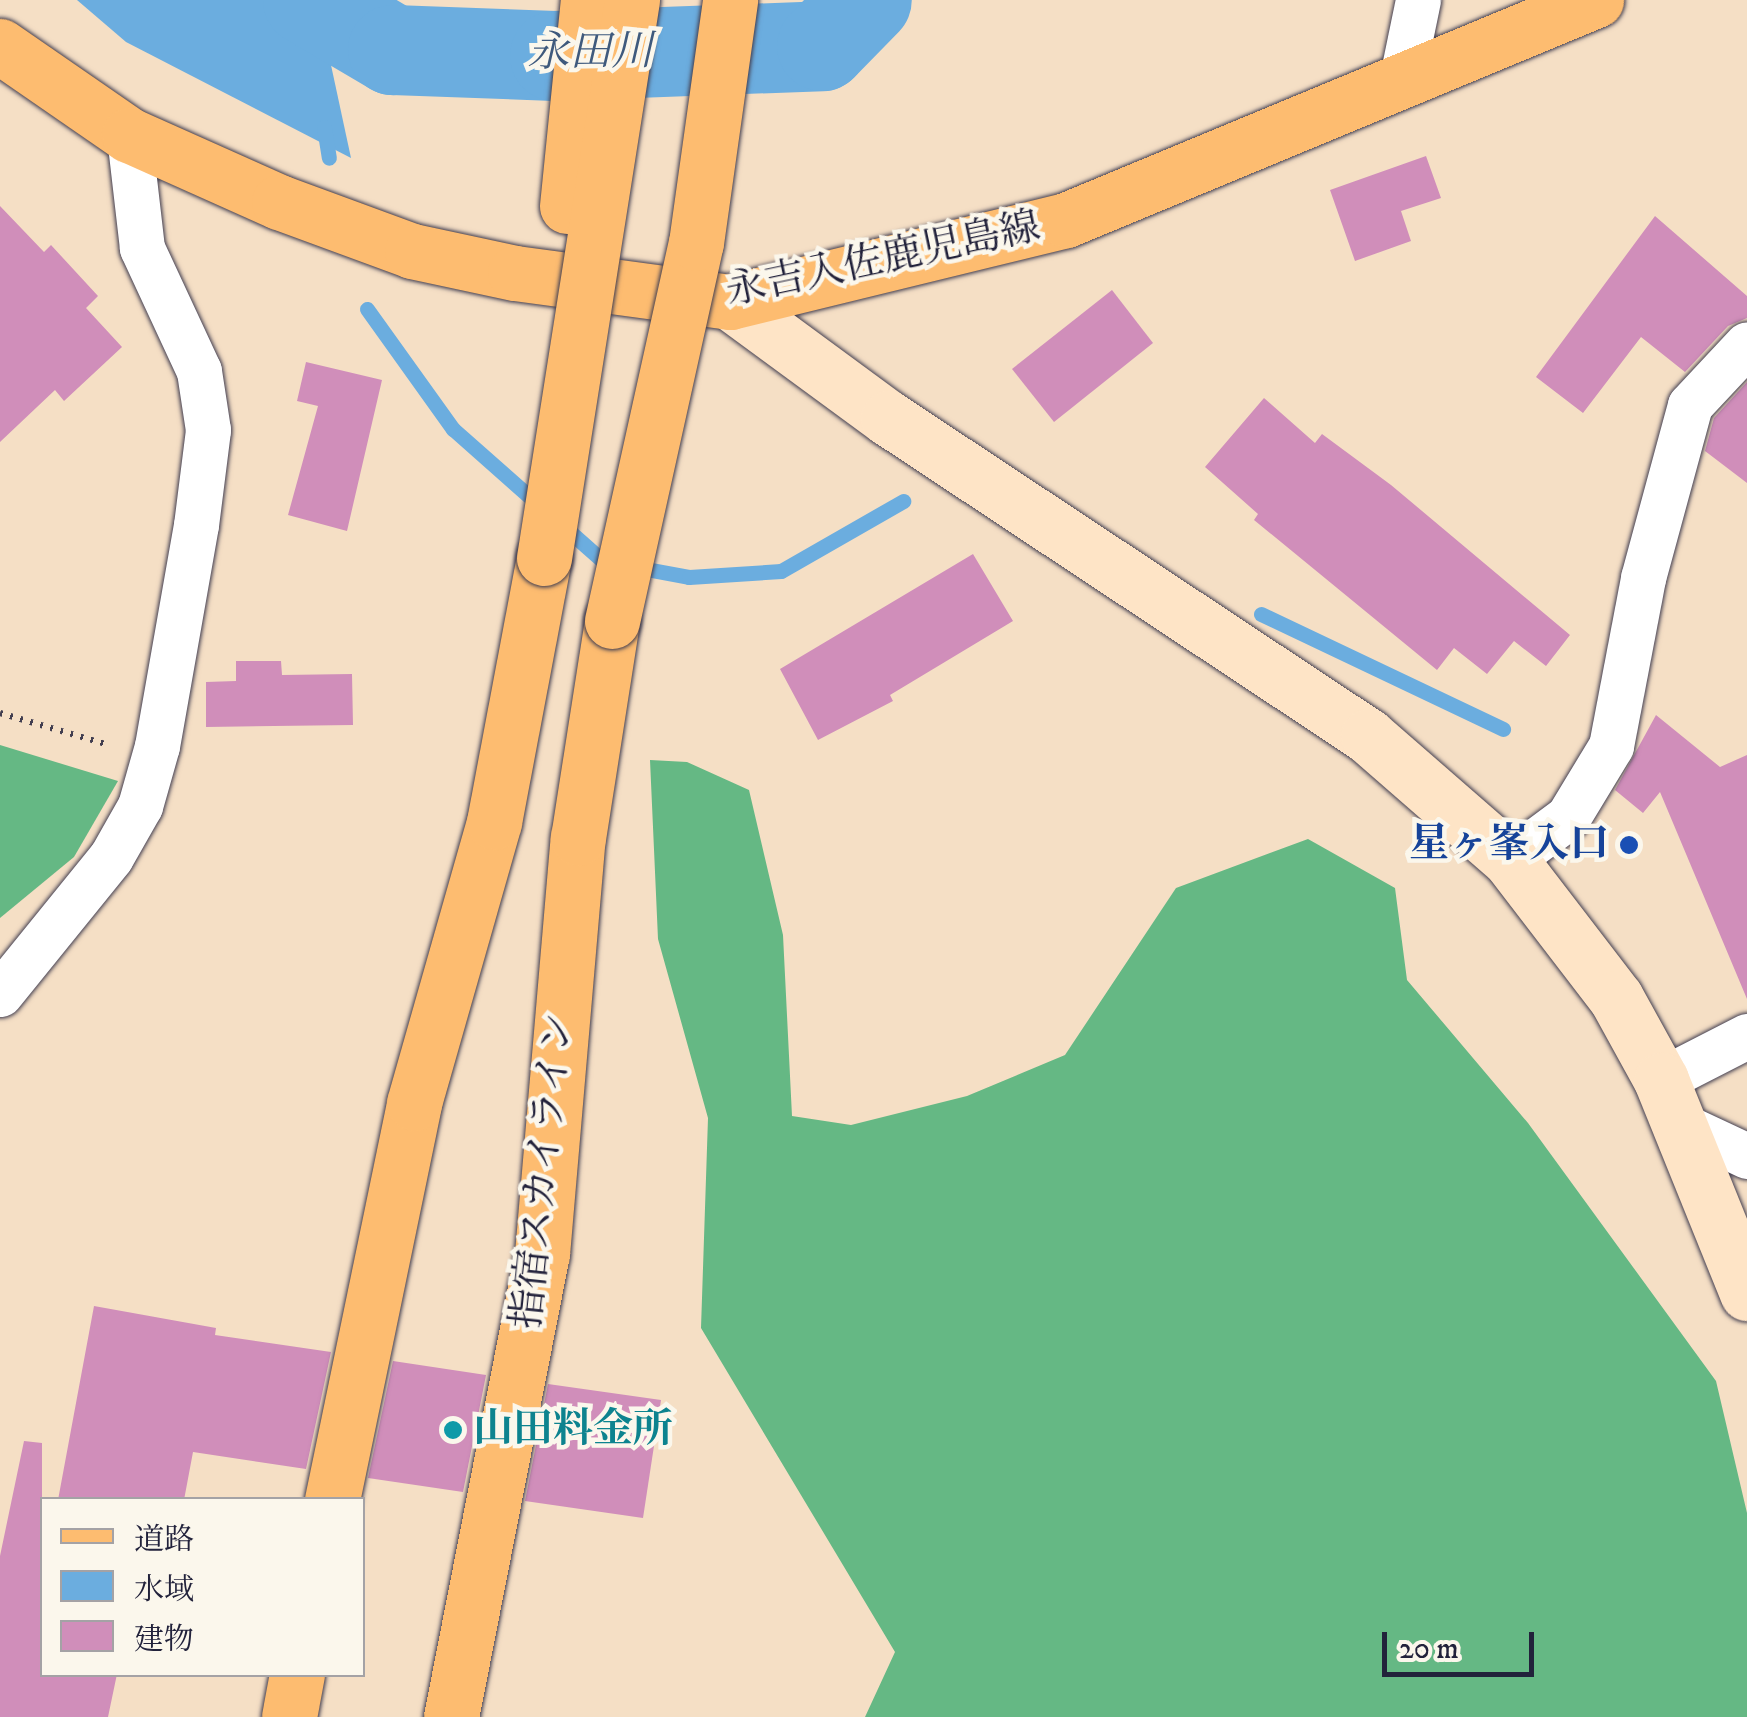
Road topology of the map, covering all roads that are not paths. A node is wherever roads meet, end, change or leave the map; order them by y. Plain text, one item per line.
1 (588, 0) edge
2 (632, 0) edge
3 (699, 0) edge
4 (730, 0) edge
5 (1418, 0) edge
6 (1596, 0) edge
7 (0, 46) edge
8 (1401, 82) junction
9 (129, 136) junction
10 (730, 302) junction
11 (1747, 344) edge
12 (544, 558) junction
13 (612, 621) junction
14 (1510, 860) junction
15 (0, 994) edge
16 (1747, 1036) edge
17 (1670, 1102) junction
18 (1747, 1156) edge
19 (1747, 1293) edge
20 (333, 1497) edge
21 (297, 1677) edge
22 (289, 1717) edge
23 (451, 1717) edge

1 - 12 main road, bridge
2 - 12 main road, bridge
3 - 13 main road, bridge
4 - 13 main road, bridge
5 - 8 street
6 - 8 main road, 永吉入佐鹿児島線
7 - 9 main road, 永吉入佐鹿児島線
8 - 10 main road, 永吉入佐鹿児島線
9 - 10 main road, 永吉入佐鹿児島線
9 - 15 street
10 - 14 street
11 - 14 street
12 - 20 main road
13 - 23 main road, 指宿スカイライン
14 - 17 street
16 - 17 street
17 - 18 street
17 - 19 street
21 - 22 main road

